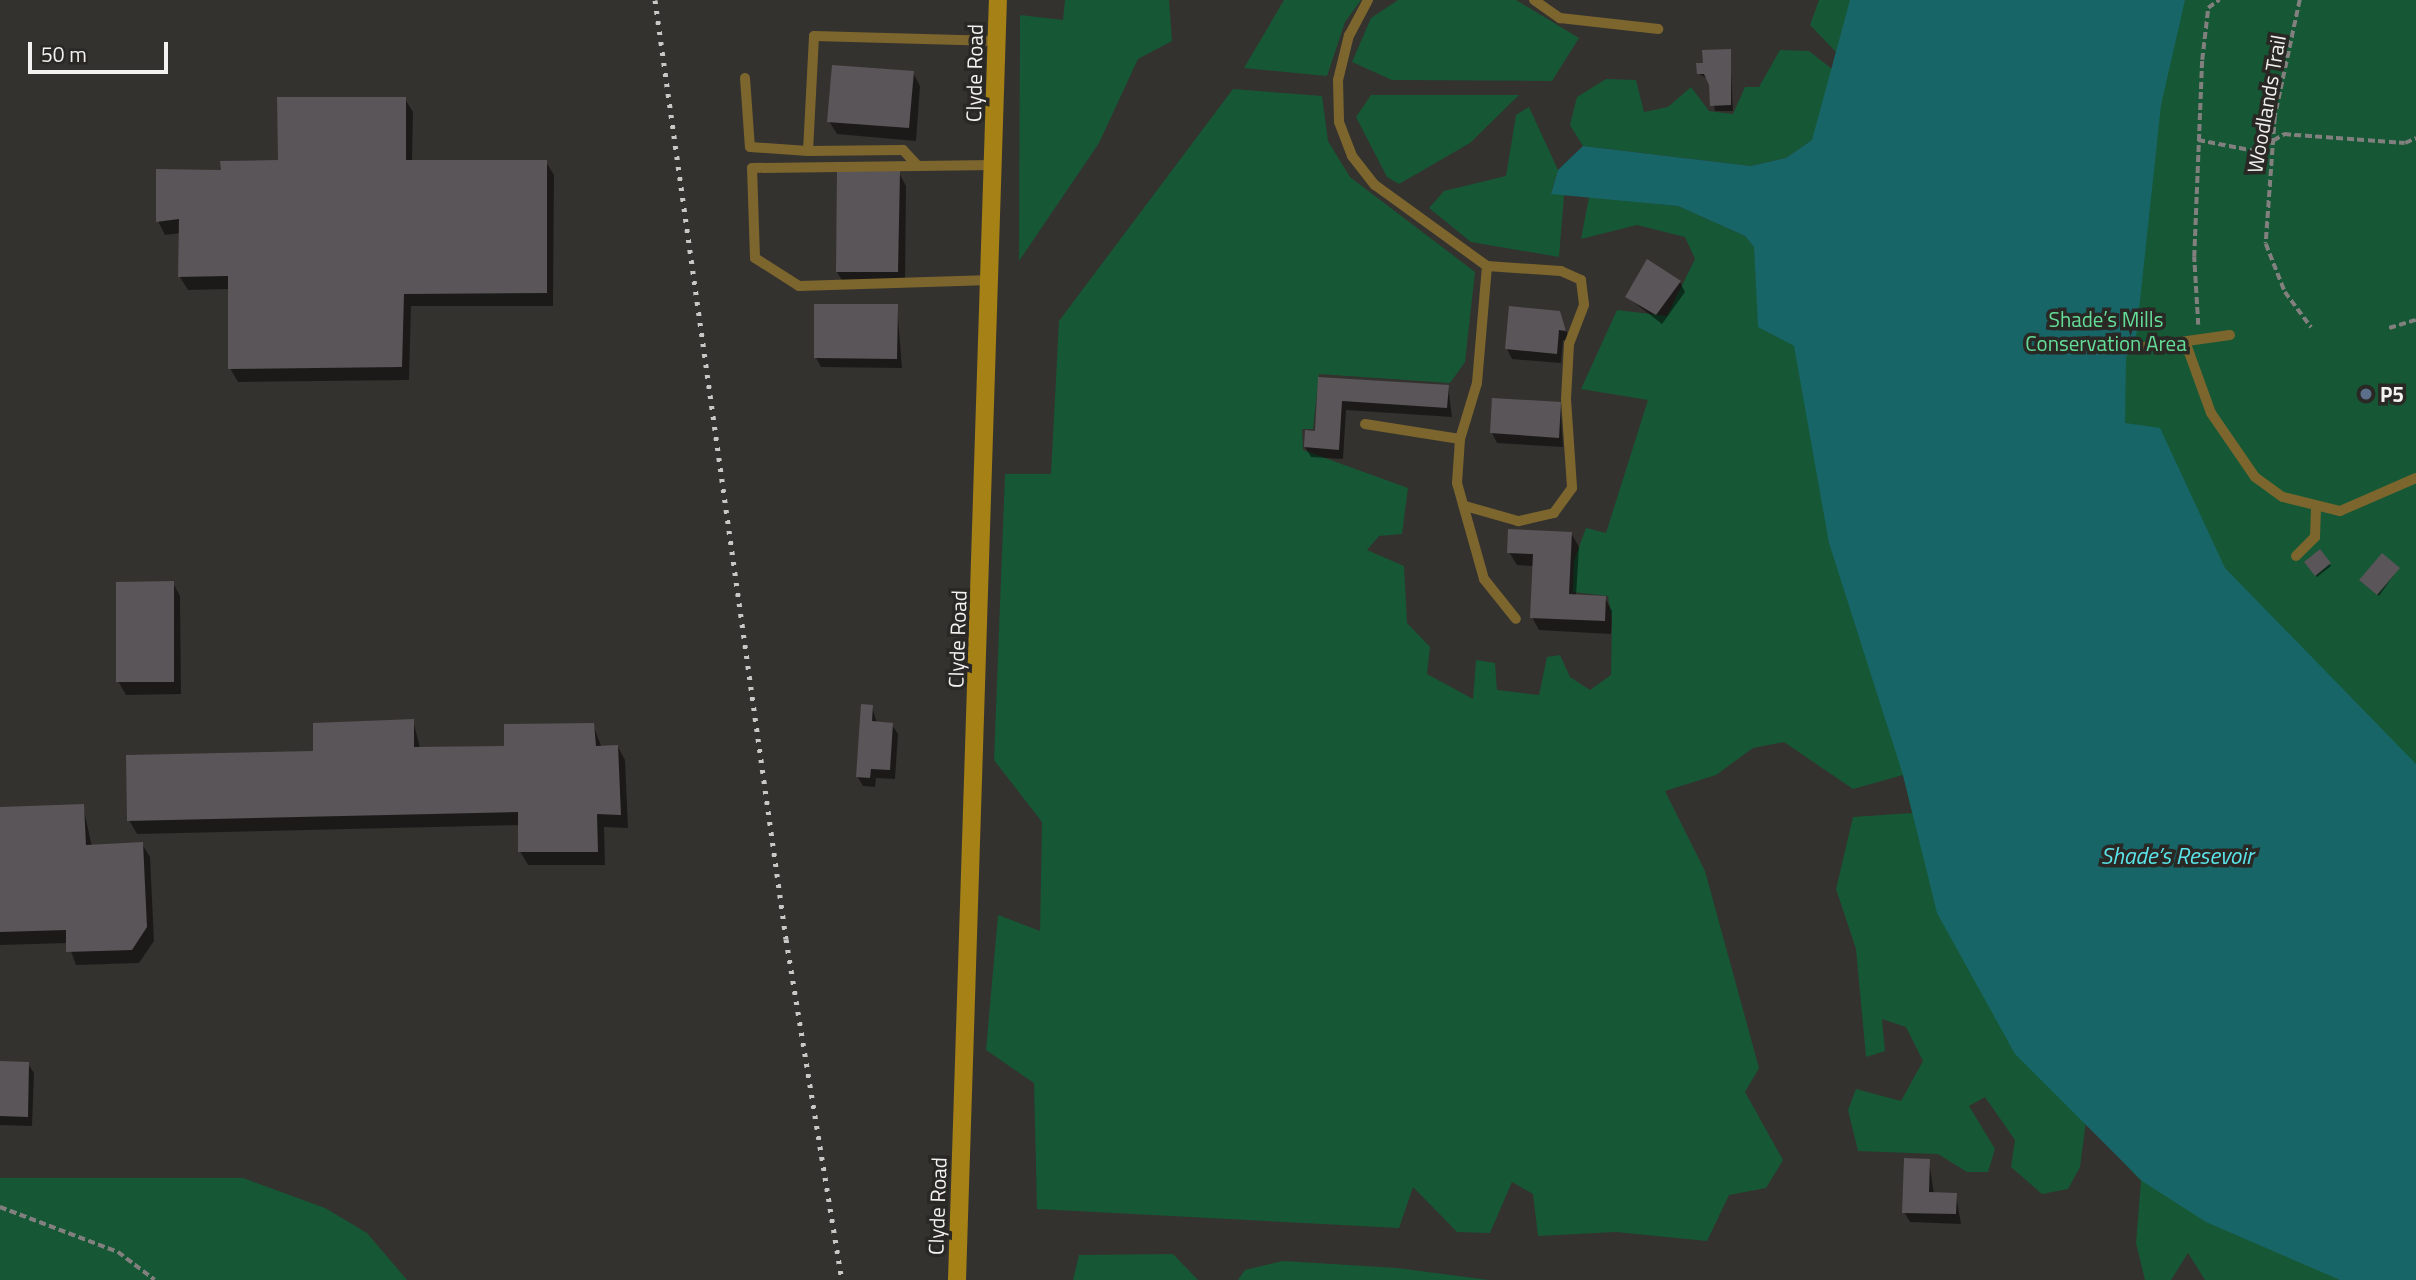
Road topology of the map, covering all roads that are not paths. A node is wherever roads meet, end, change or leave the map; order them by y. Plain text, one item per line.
1 (998, 0) edge
2 (1368, 0) edge
3 (1534, 0) edge
4 (1658, 29) dead end
5 (997, 41) junction
6 (745, 78) dead end
7 (808, 151) junction
8 (917, 164) junction
9 (995, 165) junction
10 (1487, 266) junction
11 (991, 281) junction
12 (2230, 335) dead end
13 (2186, 344) junction
14 (2130, 348) dead end
15 (1365, 424) dead end
16 (1461, 439) junction
17 (2416, 478) edge
18 (1465, 506) junction
19 (2316, 510) junction
20 (2296, 556) dead end
21 (1516, 619) dead end
22 (957, 1280) edge

1 - 5 main road, Clyde Road
2 - 10 lane
3 - 4 lane
5 - 7 lane
5 - 9 main road, Clyde Road
6 - 7 lane
7 - 8 lane
8 - 9 lane
8 - 11 lane
9 - 11 main road, Clyde Road
10 - 16 lane
10 - 18 lane
11 - 22 main road, Clyde Road
12 - 13 lane
13 - 14 lane
13 - 19 lane
15 - 16 lane
16 - 18 lane
17 - 19 lane
18 - 21 lane
19 - 20 lane

